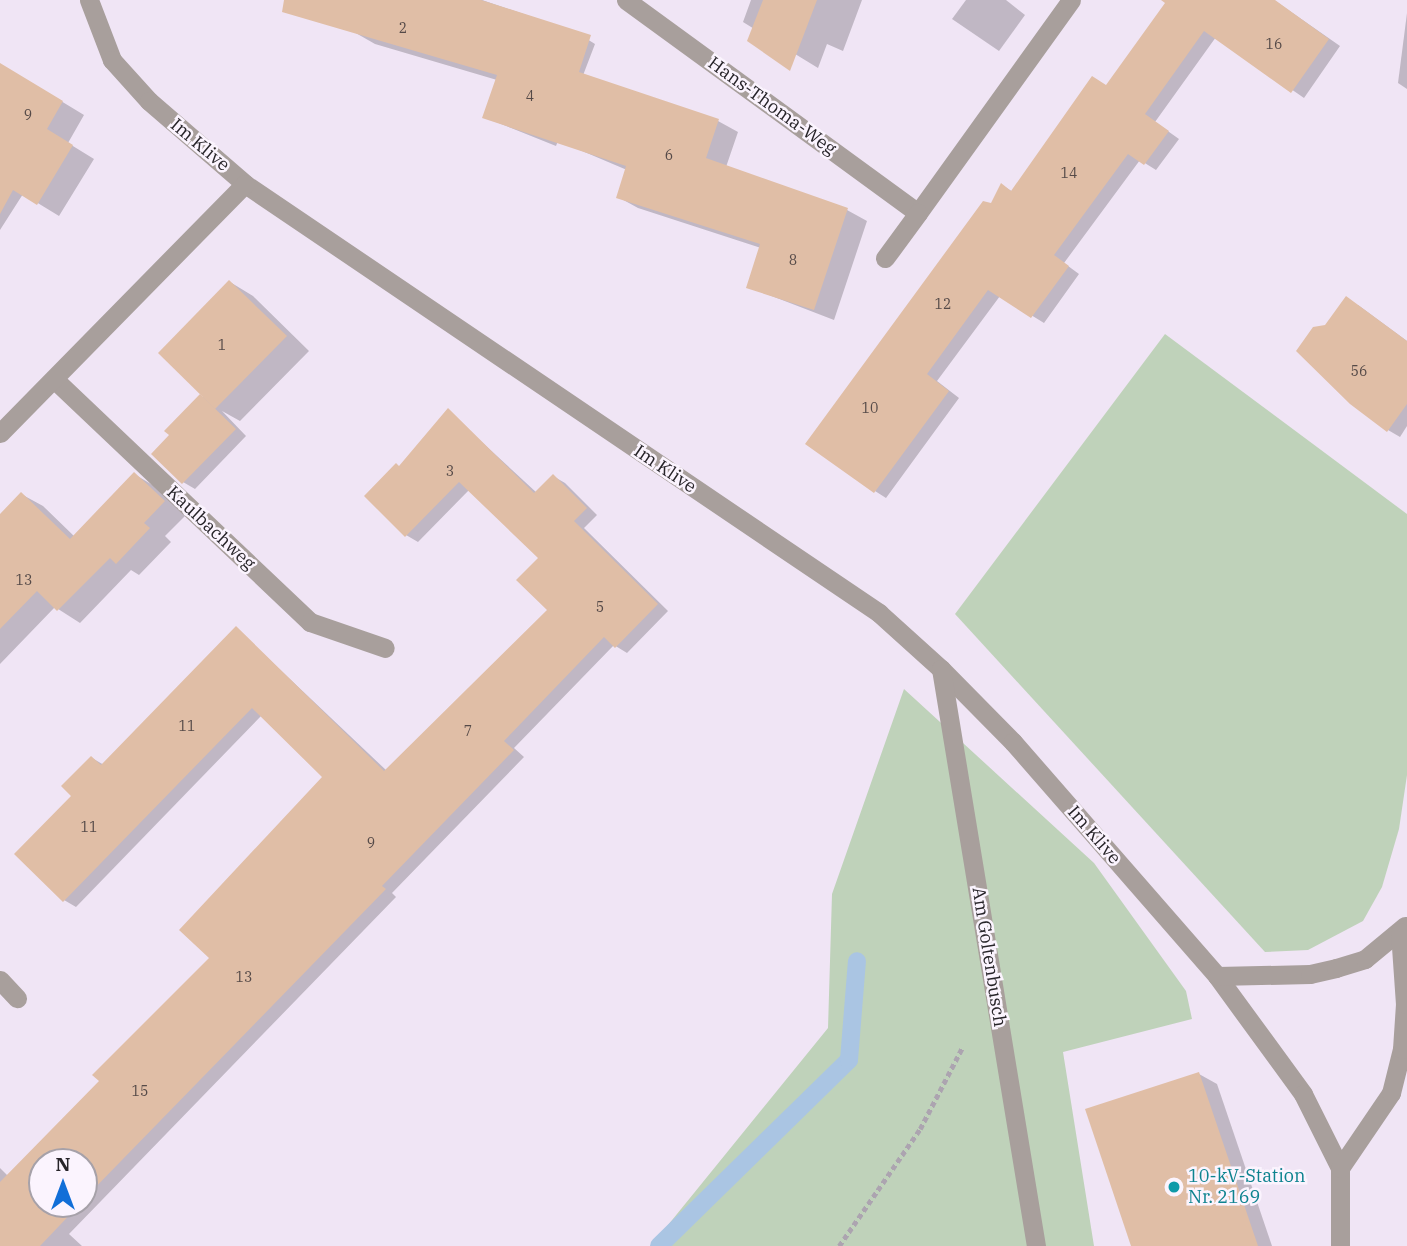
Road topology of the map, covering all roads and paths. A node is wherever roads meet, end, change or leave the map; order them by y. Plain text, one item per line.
1 (89, 0) edge
2 (626, 0) edge
3 (1071, 0) edge
4 (245, 184) junction
5 (918, 213) junction
6 (885, 258) dead end
7 (54, 379) junction
8 (0, 433) edge
9 (384, 648) dead end
10 (941, 668) junction
11 (1404, 927) edge
12 (1217, 976) junction
13 (0, 979) edge
14 (17, 998) dead end
15 (963, 1046) dead end
16 (1340, 1168) junction
17 (839, 1246) edge
18 (1036, 1246) edge
19 (1340, 1246) edge

1 - 4 street, Im Klive
2 - 5 street, Hans-Thoma-Weg
3 - 5 street
4 - 7 street
4 - 10 street, Im Klive
5 - 6 street
7 - 8 street
7 - 9 street, Kaulbachweg
10 - 12 street, Im Klive
10 - 18 street, Am Goltenbusch
11 - 12 street
11 - 16 street
12 - 16 street, Im Klive
13 - 14 street
15 - 17 path
16 - 19 street, Im Klive

